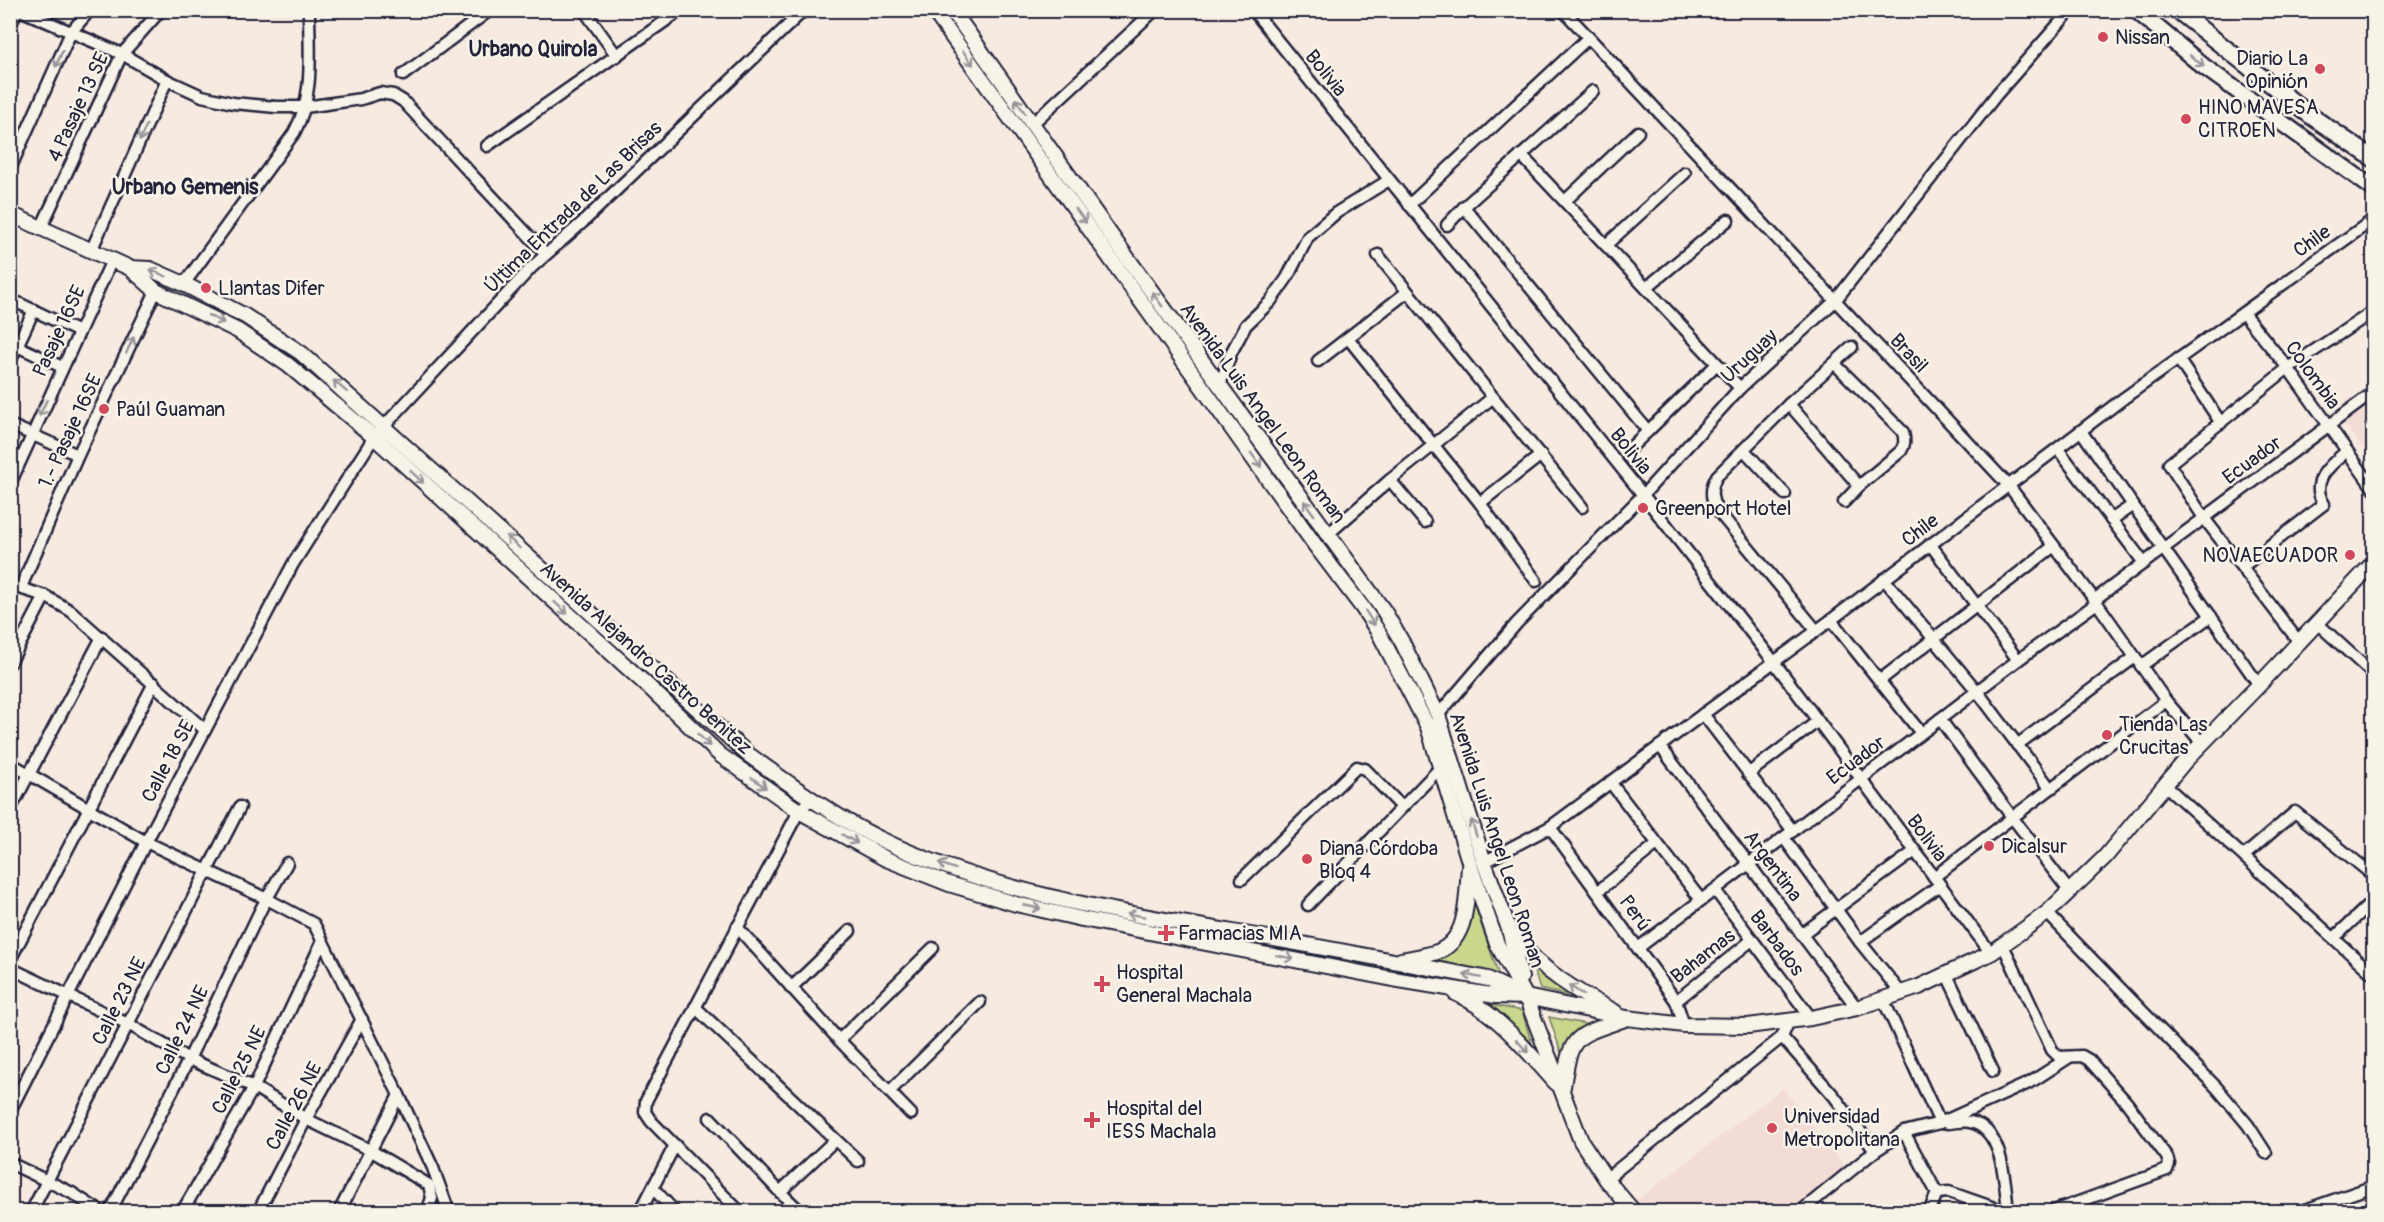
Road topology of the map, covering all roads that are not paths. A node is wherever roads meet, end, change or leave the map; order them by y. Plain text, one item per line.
1 (19, 10) edge
2 (90, 10) edge
3 (161, 10) edge
4 (309, 10) edge
5 (490, 10) edge
6 (584, 10) edge
7 (681, 10) edge
8 (804, 10) edge
9 (933, 10) edge
10 (952, 10) edge
11 (1155, 10) edge
12 (1252, 10) edge
13 (1563, 10) edge
14 (2071, 10) edge
15 (2136, 10) edge
16 (2177, 10) edge
17 (10, 26) edge
18 (70, 32) junction
19 (1588, 38) junction
20 (122, 54) junction
21 (616, 56) junction
22 (403, 75) dead end
23 (167, 80) junction
24 (1593, 91) dead end
25 (305, 107) junction
26 (1032, 124) junction
27 (1638, 132) dead end
28 (487, 146) dead end
29 (1521, 155) junction
30 (2373, 159) edge
31 (10, 169) edge
32 (1685, 173) dead end
33 (1389, 180) junction
34 (2373, 189) edge
35 (1565, 201) junction
36 (1409, 205) junction
37 (1464, 207) junction
38 (12, 217) edge
39 (2373, 219) edge
40 (1728, 220) dead end
41 (1447, 225) dead end
42 (41, 228) junction
43 (1606, 245) junction
44 (91, 251) junction
45 (546, 254) junction
46 (1378, 255) dead end
47 (112, 260) junction
48 (130, 268) junction
49 (184, 284) junction
50 (1646, 288) junction
51 (156, 291) junction
52 (1407, 292) junction
53 (10, 299) edge
54 (1835, 301) junction
55 (34, 310) junction
56 (2373, 311) edge
57 (2243, 313) junction
58 (1159, 324) junction
59 (79, 332) junction
60 (1348, 338) junction
61 (17, 346) junction
62 (1852, 347) dead end
63 (2178, 359) junction
64 (10, 361) edge
65 (1318, 361) dead end
66 (1717, 364) junction
67 (1835, 364) junction
68 (1206, 367) junction
69 (62, 368) junction
70 (2288, 368) junction
71 (1740, 388) junction
72 (1214, 389) junction
73 (2373, 392) edge
74 (1492, 398) junction
75 (1789, 404) junction
76 (1223, 414) junction
77 (2221, 423) junction
78 (10, 425) edge
79 (384, 425) junction
80 (2329, 426) junction
81 (1647, 431) junction
82 (2081, 431) junction
83 (32, 434) junction
84 (374, 437) junction
85 (1260, 441) junction
86 (1435, 445) junction
87 (2058, 449) junction
88 (1628, 450) dead end
89 (1744, 450) junction
90 (2347, 451) junction
91 (78, 455) junction
92 (1540, 455) junction
93 (1390, 480) junction
94 (10, 484) edge
95 (1859, 486) junction
96 (2009, 486) junction
97 (2373, 489) edge
98 (1785, 494) dead end
99 (1643, 495) junction
100 (1844, 502) dead end
101 (1480, 503) junction
102 (2133, 505) junction
103 (1582, 507) dead end
104 (2204, 518) junction
105 (2112, 520) junction
106 (1425, 522) dead end
107 (1328, 534) junction
108 (1930, 544) junction
109 (2054, 546) junction
110 (2163, 548) junction
111 (2373, 562) edge
112 (2144, 563) junction
113 (2242, 567) junction
114 (1884, 579) junction
115 (1536, 581) dead end
116 (16, 586) edge
117 (45, 596) junction
118 (2095, 601) junction
119 (1977, 605) junction
120 (2211, 616) junction
121 (1831, 620) junction
122 (2317, 623) junction
123 (1816, 630) junction
124 (102, 637) junction
125 (1933, 639) junction
126 (2299, 642) junction
127 (2018, 660) junction
128 (1774, 662) junction
129 (2138, 662) junction
130 (10, 663) edge
131 (2373, 675) edge
132 (1880, 681) junction
133 (154, 683) junction
134 (2259, 686) junction
135 (1977, 691) junction
136 (2166, 701) junction
137 (1703, 714) junction
138 (1438, 715) junction
139 (1940, 719) junction
140 (1818, 721) junction
141 (205, 730) junction
142 (1921, 733) junction
143 (2202, 743) junction
144 (2017, 745) junction
145 (1660, 746) junction
146 (10, 763) edge
147 (1440, 768) junction
148 (30, 773) junction
149 (1748, 774) junction
150 (1861, 779) junction
151 (1610, 782) junction
152 (2166, 786) junction
153 (2050, 788) junction
154 (810, 800) junction
155 (88, 806) junction
156 (240, 807) dead end
157 (1402, 807) junction
158 (10, 810) edge
159 (798, 811) junction
160 (2012, 817) junction
161 (1550, 827) junction
162 (1788, 834) junction
163 (146, 842) junction
164 (1657, 844) junction
165 (1915, 852) junction
166 (2244, 856) junction
167 (1484, 862) junction
168 (287, 863) dead end
169 (1747, 864) junction
170 (1470, 865) junction
171 (206, 871) junction
172 (2373, 876) edge
173 (1242, 879) dead end
174 (1937, 881) junction
175 (1714, 890) junction
176 (1597, 892) junction
177 (2070, 892) junction
178 (267, 898) junction
179 (1701, 900) junction
180 (2373, 900) edge
181 (1308, 905) dead end
182 (1837, 909) junction
183 (2047, 913) junction
184 (737, 927) junction
185 (1509, 929) junction
186 (850, 931) dead end
187 (1802, 934) junction
188 (2334, 938) junction
189 (1752, 940) junction
190 (322, 942) junction
191 (1860, 942) junction
192 (2003, 945) junction
193 (933, 948) dead end
194 (1638, 948) junction
195 (1991, 953) junction
196 (10, 960) edge
197 (1394, 961) junction
198 (10, 968) edge
199 (1947, 975) junction
200 (2373, 975) edge
201 (791, 988) junction
202 (1442, 988) junction
203 (1901, 993) junction
204 (68, 997) junction
205 (1526, 997) junction
206 (1883, 999) junction
207 (1676, 1001) junction
208 (980, 1002) dead end
209 (695, 1007) junction
210 (1857, 1008) junction
211 (1627, 1018) junction
212 (1811, 1018) junction
213 (362, 1019) junction
214 (1789, 1021) junction
215 (128, 1024) junction
216 (1684, 1025) junction
217 (1782, 1037) junction
218 (839, 1040) junction
219 (2068, 1058) junction
220 (189, 1059) junction
221 (1993, 1071) dead end
222 (254, 1087) junction
223 (1563, 1089) junction
224 (889, 1092) junction
225 (399, 1095) junction
226 (10, 1111) edge
227 (911, 1113) dead end
228 (710, 1118) dead end
229 (306, 1119) junction
230 (1940, 1123) junction
231 (1904, 1132) junction
232 (835, 1140) junction
233 (675, 1145) junction
234 (370, 1150) junction
235 (1875, 1151) junction
236 (2266, 1154) dead end
237 (858, 1161) dead end
238 (10, 1163) edge
239 (1606, 1179) junction
240 (47, 1180) junction
241 (2373, 1186) edge
242 (653, 1188) junction
243 (780, 1192) junction
244 (1937, 1193) junction
245 (31, 1212) edge
246 (101, 1212) edge
247 (110, 1212) edge
248 (182, 1212) edge
249 (258, 1212) edge
250 (339, 1212) edge
251 (427, 1212) edge
252 (449, 1212) edge
253 (640, 1212) edge
254 (675, 1212) edge
255 (740, 1212) edge
256 (801, 1212) edge
257 (1634, 1212) edge
258 (1800, 1212) edge
259 (1929, 1212) edge
260 (2007, 1212) edge
261 (2051, 1212) edge
262 (2299, 1212) edge

1 - 17 street
1 - 18 street
2 - 18 street
3 - 20 street, 4 Pasaje 13 SE
4 - 25 street
5 - 22 street
6 - 21 street
7 - 21 street
8 - 45 street, Última Entrada de Las Brisas
9 -> 58 main road, Avenida Luis Angel Leon Roman
26 -> 10 main road, Avenida Luis Angel Leon Roman
11 - 26 street
12 - 33 street, Bolivia
13 - 19 street, Brasil
14 - 54 street, Uruguay
15 -> 34 main road
16 - 30 main road
18 - 20 street
18 -> 31 street
19 - 36 street
19 - 54 street, Brasil
20 - 23 street
20 - 42 street, 4 Pasaje 13 SE
21 - 28 street
23 - 25 street
23 -> 44 street
24 - 29 street
25 - 45 street
25 - 49 street
68 -> 26 main road, Avenida Luis Angel Leon Roman
27 - 35 street
29 - 35 street
29 - 37 street
32 - 43 street
33 - 36 street, Bolivia
33 - 72 street
35 - 43 street
36 - 99 street, Bolivia
37 - 41 street
37 - 81 street
38 - 42 main road, Avenida Alejandro Castro Benitez
39 - 57 street, Chile
40 - 50 street
42 - 44 main road, Avenida Alejandro Castro Benitez
43 - 50 street
44 - 47 main road, Avenida Alejandro Castro Benitez
45 - 79 street, Última Entrada de Las Brisas
46 - 52 street
47 - 48 main road, Avenida Alejandro Castro Benitez
47 - 59 street, Pasaje 16SE
49 -> 48 main road, Avenida Alejandro Castro Benitez
48 - 51 main road, Avenida Alejandro Castro Benitez
79 -> 49 main road, Avenida Alejandro Castro Benitez
50 - 66 street
51 -> 84 main road, Avenida Alejandro Castro Benitez
91 -> 51 street, 1.- Pasaje 16SE
52 - 60 street
52 - 74 street
53 - 55 street
54 - 71 street, Uruguay
54 - 96 street, Brasil
55 - 59 street
55 - 61 street
56 - 70 street
57 - 63 street, Chile
57 - 70 street, Colombia
58 - 68 main road
58 - 72 main road, Avenida Luis Angel Leon Roman
59 - 69 street, Pasaje 16SE
60 - 65 street
60 - 86 street
61 - 64 street
61 - 69 street
62 - 67 street
63 - 77 street
63 - 82 street, Chile
66 - 71 street
66 - 81 street
67 - 75 street
67 - 95 street
68 - 72 main road, Avenida Luis Angel Leon Roman
69 -> 83 street, Pasaje 16SE
70 - 77 street
70 - 80 street, Colombia
71 - 99 street, Uruguay
72 - 76 main road, Avenida Luis Angel Leon Roman
72 - 85 main road, Avenida Luis Angel Leon Roman
73 - 80 street, Ecuador
74 - 86 street
74 - 92 street
75 - 89 street
75 - 95 street
76 - 85 main road
76 -> 147 main road, Avenida Luis Angel Leon Roman
77 - 104 street
78 - 83 street
79 - 84 street, Última Entrada de Las Brisas
154 -> 79 main road, Avenida Alejandro Castro Benitez
80 - 90 street, Colombia
80 - 104 street, Ecuador
81 - 88 street
82 - 87 street, Chile
82 - 102 street
83 - 91 street
83 - 94 street, Pasaje 16SE
84 - 141 street, Calle 18 SE
84 -> 159 main road, Avenida Alejandro Castro Benitez
107 -> 85 main road, Avenida Luis Angel Leon Roman
86 - 93 street
86 - 101 street
87 - 96 street, Chile
87 - 105 street
89 - 98 street
89 - 123 street
90 - 97 street, Colombia
90 - 113 street
91 - 116 street, 1.- Pasaje 16SE
92 - 101 street
92 - 103 street
93 - 106 street
93 - 107 street
95 - 100 street
96 - 108 street, Chile
96 - 109 street, Brasil
99 - 128 street, Bolivia
99 - 138 street, Uruguay
101 - 115 street
102 - 105 street
102 - 110 street
104 - 110 street, Ecuador
104 - 113 street
105 - 112 street
107 - 138 main road, Avenida Luis Angel Leon Roman
108 - 114 street, Chile
108 - 119 street
109 - 118 street, Brasil
109 - 119 street
110 - 112 street, Ecuador
110 - 120 street
111 - 122 main road, Avenida Alejandro Castro Benitez
112 - 118 street, Ecuador
113 - 126 street
114 - 121 street, Chile
114 - 125 street
116 - 117 street
117 - 124 street
117 - 130 street
118 - 127 street, Ecuador
118 - 129 street, Brasil
119 - 125 street
119 - 127 street
120 - 129 street
120 - 134 street
121 - 123 street, Chile
121 - 132 street
122 - 126 main road, Avenida Alejandro Castro Benitez
122 - 131 street
123 - 128 street, Chile
124 - 133 street
124 - 148 street
125 - 132 street
125 - 135 street
126 - 134 main road, Avenida Alejandro Castro Benitez
127 - 135 street, Ecuador
128 - 137 street, Chile
128 - 140 street, Bolivia
129 - 136 street, Brasil
129 - 144 street
132 - 142 street
133 - 141 street
133 - 155 street
134 - 143 main road, Avenida Alejandro Castro Benitez
135 - 139 street, Ecuador
135 - 144 street
136 - 143 street, Brasil
136 - 153 street
137 - 145 street, Chile
137 - 149 street
167 -> 138 main road, Avenida Luis Angel Leon Roman
139 - 142 street, Ecuador
139 - 160 street
140 - 149 street
140 - 150 street, Bolivia
141 - 163 street, Calle 18 SE
142 - 150 street, Ecuador
143 - 152 main road, Avenida Alejandro Castro Benitez
144 - 153 street
145 - 151 street, Chile
145 - 169 street, Argentina
146 - 148 street
147 - 157 street
147 - 170 main road, Avenida Luis Angel Leon Roman
148 - 155 street
148 - 158 street
149 - 162 street
150 - 162 street, Ecuador
150 - 165 street, Bolivia
151 - 161 street, Chile
151 - 164 street
152 - 166 street
152 - 177 main road, Avenida Alejandro Castro Benitez
153 - 160 street
154 - 159 street
197 -> 154 main road, Avenida Alejandro Castro Benitez
155 - 163 street
155 - 196 street
156 - 171 street, Calle 23 NE
157 - 173 street
157 - 181 street
159 - 184 street
159 -> 202 main road, Avenida Alejandro Castro Benitez
160 - 174 street
160 - 177 street
161 - 167 street, Chile
161 - 176 street, Perú
162 - 169 street, Ecuador
162 - 182 street
163 - 171 street
163 - 204 street, Calle 18 SE
164 - 176 street
164 - 179 street
165 - 174 street, Bolivia
165 - 182 street
166 - 172 street
166 - 188 street
167 - 185 main road, Avenida Luis Angel Leon Roman
168 - 178 street, Calle 24 NE
169 - 175 street, Ecuador
169 - 187 street, Argentina
170 - 197 main road
170 - 205 main road, Avenida Luis Angel Leon Roman
171 - 178 street
171 - 215 street, Calle 23 NE
174 - 191 street
174 - 195 street, Bolivia
175 - 179 street, Ecuador
175 - 189 street, Barbados
176 - 194 street, Perú
177 - 183 main road, Avenida Alejandro Castro Benitez
178 - 190 street
178 - 220 street, Calle 24 NE
179 - 194 street, Ecuador
180 - 188 street
182 - 187 street
182 - 191 street
183 - 192 main road, Avenida Alejandro Castro Benitez
183 - 236 street
184 - 201 street
184 - 209 street
185 - 205 main road, Avenida Luis Angel Leon Roman
211 -> 185 main road
186 - 201 street
187 - 210 street, Argentina
188 - 200 street
189 - 207 street, Bahamas
189 - 212 street, Barbados
190 - 213 street
190 - 222 street, Calle 25 NE
191 - 203 street
192 - 195 main road, Avenida Alejandro Castro Benitez
192 - 219 street
193 - 218 street
194 - 207 street, Perú
195 - 199 main road, Avenida Alejandro Castro Benitez
205 -> 197 main road, Avenida Alejandro Castro Benitez
198 - 204 street
199 - 203 main road, Avenida Alejandro Castro Benitez
199 - 221 street
201 - 218 street
202 - 205 main road, Avenida Alejandro Castro Benitez
202 -> 223 main road
203 - 206 main road, Avenida Alejandro Castro Benitez
204 - 215 street
204 - 226 street, Calle 18 SE
205 - 211 main road, Avenida Alejandro Castro Benitez
205 - 223 main road
206 - 210 main road, Avenida Alejandro Castro Benitez
206 - 230 street
207 - 216 street, Perú
208 - 224 street
209 - 232 street
209 - 233 street
210 - 212 main road, Avenida Alejandro Castro Benitez
211 - 216 main road, Avenida Alejandro Castro Benitez
211 - 223 main road
212 - 214 main road, Avenida Alejandro Castro Benitez
213 - 225 street
213 - 229 street, Calle 26 NE
214 - 216 main road, Avenida Alejandro Castro Benitez
214 - 217 street
215 - 220 street
215 - 240 street, Calle 23 NE
217 - 235 street
217 - 239 street
218 - 224 street
219 - 230 street
219 - 261 street
220 - 222 street
220 - 247 street, Calle 24 NE
222 - 229 street
222 - 248 street, Calle 25 NE
223 - 239 main road
224 - 227 street
225 - 234 street
225 - 252 street
228 - 243 street
229 - 234 street
229 - 249 street, Calle 26 NE
230 - 231 street
230 - 260 street
231 - 235 street
231 - 244 street
232 - 237 street
232 - 243 street
233 - 242 street
233 - 255 street
234 - 250 street
234 - 251 street
235 - 258 street
238 - 240 street
239 - 257 main road
240 - 245 street, Calle 23 NE
240 - 246 street
241 - 262 street
242 - 253 street
242 - 254 street
243 - 256 street
244 - 259 street
244 - 260 street

